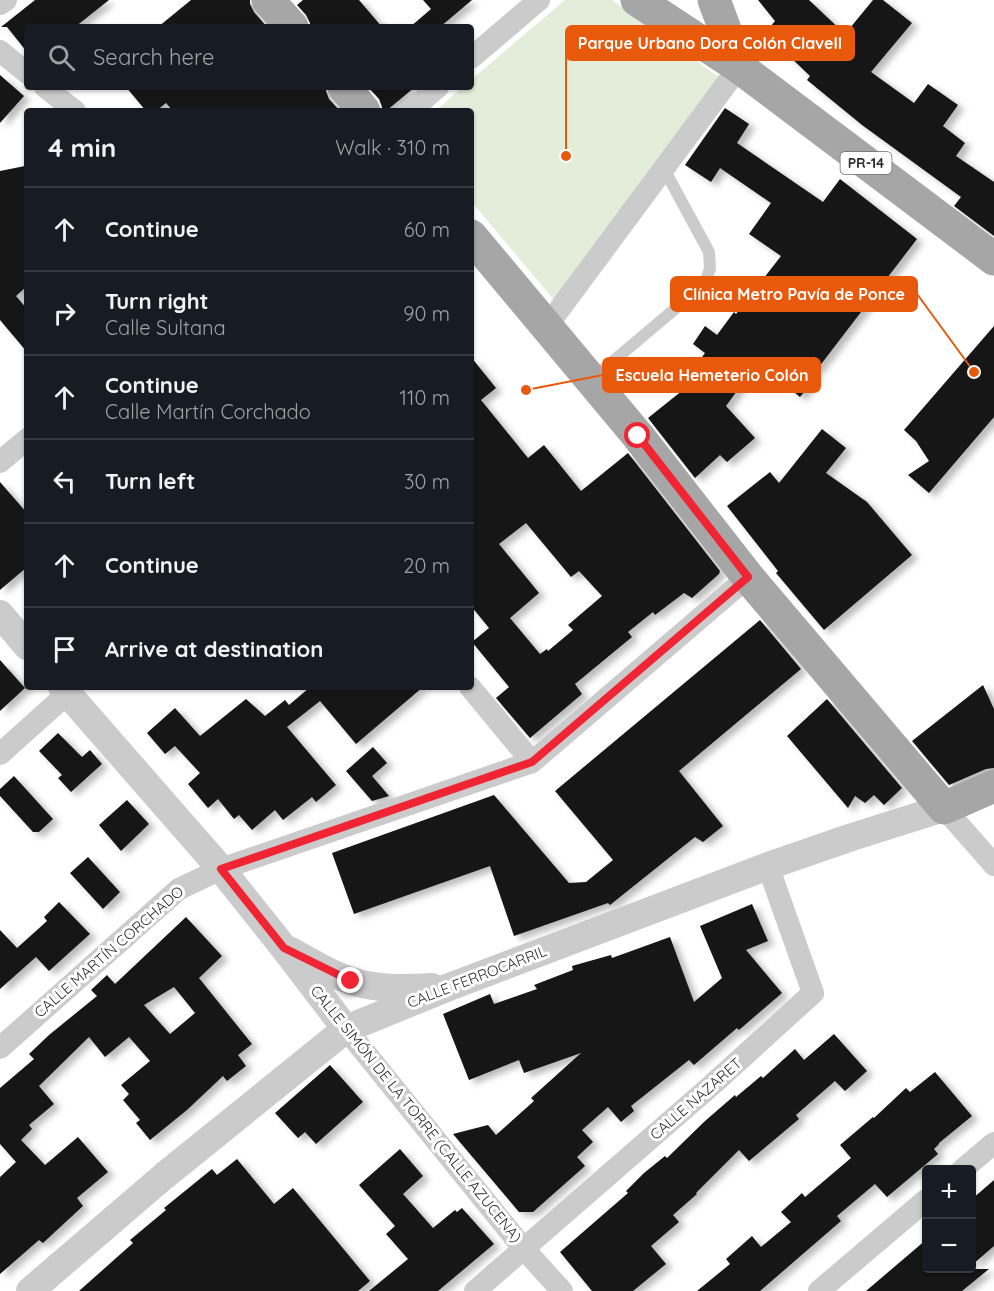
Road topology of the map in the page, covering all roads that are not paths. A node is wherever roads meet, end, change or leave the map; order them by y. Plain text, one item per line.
1 (6, 0) edge
2 (268, 0) edge
3 (539, 0) edge
4 (637, 0) edge
5 (714, 0) edge
6 (0, 4) edge
7 (289, 24) edge
8 (0, 51) edge
9 (474, 55) edge
10 (739, 67) junction
11 (24, 71) edge
12 (49, 90) edge
13 (346, 90) edge
14 (434, 90) edge
15 (71, 108) edge
16 (362, 108) edge
17 (414, 108) edge
18 (664, 169) junction
19 (474, 240) edge
20 (994, 259) edge
21 (547, 326) junction
22 (591, 380) junction
23 (24, 442) edge
24 (0, 462) edge
25 (748, 577) junction
26 (0, 614) edge
27 (24, 642) edge
28 (65, 690) edge
29 (472, 690) edge
30 (0, 754) edge
31 (532, 762) junction
32 (994, 786) edge
33 (944, 808) junction
34 (994, 865) edge
35 (768, 866) junction
36 (221, 869) junction
37 (284, 948) junction
38 (449, 987) junction
39 (346, 1029) junction
40 (0, 1048) edge
41 (994, 1143) edge
42 (968, 1165) edge
43 (922, 1204) edge
44 (524, 1249) junction
45 (30, 1291) edge
46 (475, 1291) edge
47 (562, 1291) edge
48 (819, 1291) edge

1 - 6 street
2 - 7 main road
3 - 9 street
4 - 10 main road
5 - 10 main road
8 - 11 street
10 - 18 street
10 - 20 main road, PR-14
12 - 15 street
13 - 16 main road
14 - 17 street
18 - 21 street
18 - 22 lane
19 - 21 main road
21 - 22 main road
22 - 25 main road
23 - 24 street
25 - 31 street
25 - 33 main road
26 - 27 street
28 - 30 street
28 - 36 street, CALLE SIMÓN DE LA TORRE (CALLE AZUCENA)
29 - 31 street
31 - 36 street, CALLE MARTÍN CORCHADO
32 - 33 main road, CALLE FERROCARRIL
33 - 34 street
33 - 35 street, CALLE FERROCARRIL
35 - 38 street, CALLE FERROCARRIL
35 - 44 street, CALLE NAZARET
36 - 37 street, CALLE SIMÓN DE LA TORRE (CALLE AZUCENA)
36 - 40 street, CALLE MARTÍN CORCHADO
37 - 38 street
37 - 39 street, CALLE SIMÓN DE LA TORRE (CALLE AZUCENA)
38 - 39 street, CALLE FERROCARRIL
39 - 44 street, CALLE SIMÓN DE LA TORRE (CALLE AZUCENA)
39 - 45 street, CALLE FERROCARRIL
41 - 42 street
43 - 48 street
44 - 46 street, CALLE NAZARET
44 - 47 street, CALLE SIMÓN DE LA TORRE (CALLE AZUCENA)

